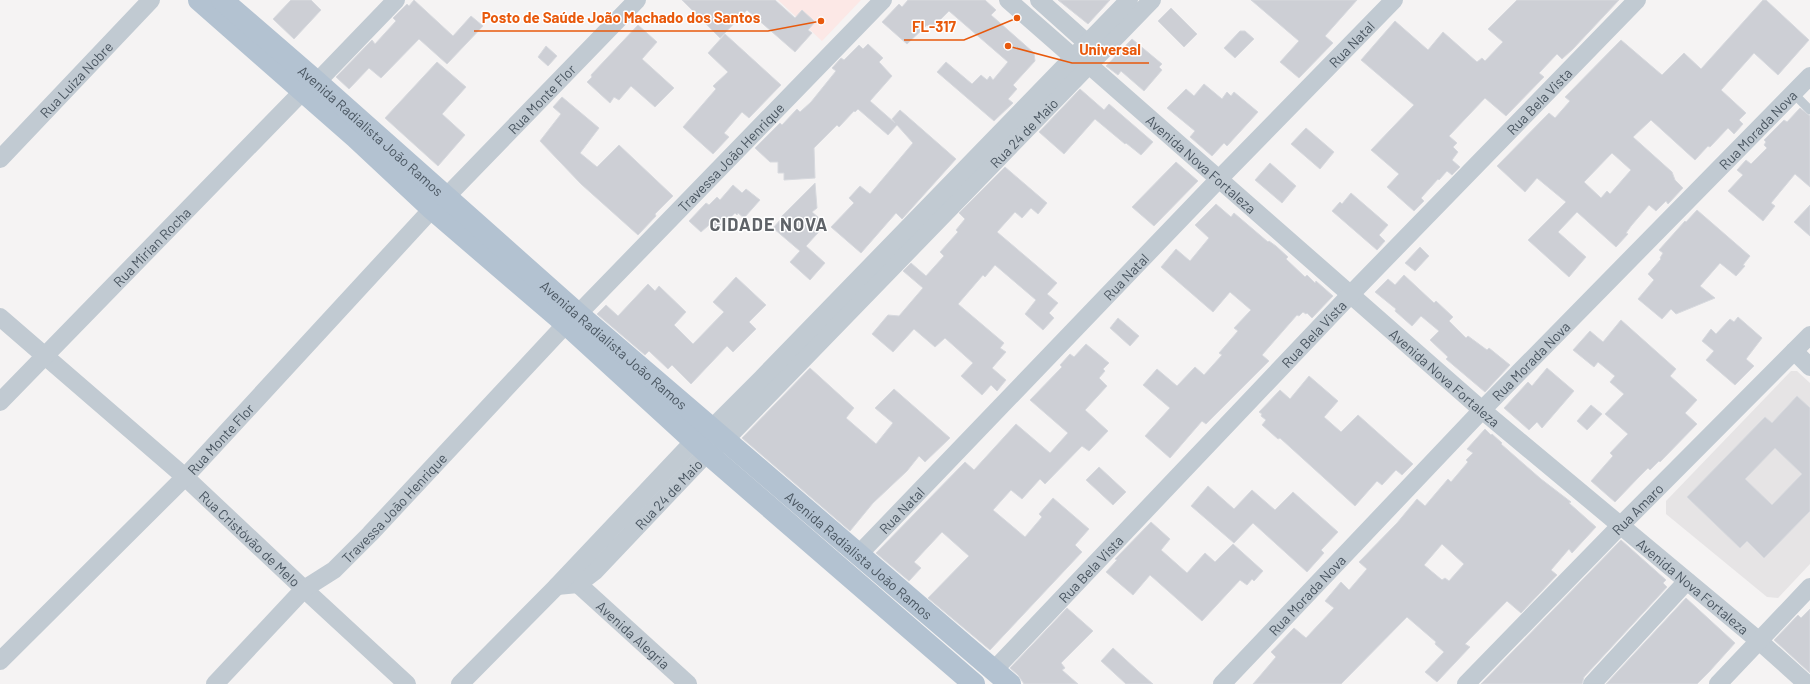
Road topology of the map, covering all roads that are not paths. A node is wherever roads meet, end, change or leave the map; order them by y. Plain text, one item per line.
1 (150, 0) edge
2 (199, 0) edge
3 (222, 0) edge
4 (396, 0) edge
5 (637, 0) edge
6 (884, 0) edge
7 (1008, 0) edge
8 (1039, 0) edge
9 (1129, 0) edge
10 (1152, 0) edge
11 (1394, 0) edge
12 (1637, 0) edge
13 (1087, 43) junction
14 (1073, 57) junction
15 (1089, 65) junction
16 (1810, 76) edge
17 (310, 87) junction
18 (1793, 94) junction
19 (1810, 110) edge
20 (1000, 143) junction
21 (0, 159) edge
22 (1218, 179) junction
23 (439, 203) junction
24 (1351, 294) junction
25 (0, 317) edge
26 (572, 319) junction
27 (1810, 334) edge
28 (1794, 352) junction
29 (45, 356) junction
30 (1810, 367) edge
31 (0, 402) edge
32 (1482, 410) junction
33 (709, 441) junction
34 (186, 477) junction
35 (1621, 525) junction
36 (859, 554) junction
37 (1687, 581) junction
38 (578, 584) junction
39 (557, 586) junction
40 (1810, 587) edge
41 (304, 590) junction
42 (1758, 640) junction
43 (0, 661) edge
44 (1002, 677) edge
45 (215, 684) edge
46 (407, 684) edge
47 (460, 684) edge
48 (688, 684) edge
49 (974, 684) edge
50 (1222, 684) edge
51 (1466, 684) edge
52 (1592, 684) edge
53 (1718, 684) edge
54 (1807, 684) edge

1 - 21 street, Rua Luiza Nobre
2 - 17 main road, Avenida Radialista João Ramos
3 - 17 main road, Avenida Radialista João Ramos
4 - 17 street, Rua Mirian Rocha
5 - 23 street, Rua Monte Flor
6 - 26 street, Travessa João Henrique
7 - 14 street, Avenida Nova Fortaleza
8 - 13 street
9 - 13 street, Rua 24 de Maio
10 - 15 street, Rua 24 de Maio
11 - 22 street, Rua Natal
12 - 24 street, Rua Bela Vista
13 - 14 street, Rua 24 de Maio
13 - 15 street
14 - 15 street, Avenida Nova Fortaleza
14 - 20 street, Rua 24 de Maio
15 - 20 street, Rua 24 de Maio
15 - 22 street, Avenida Nova Fortaleza
16 - 18 street, Rua Morada Nova
17 - 23 main road, Avenida Radialista João Ramos
17 - 29 street, Rua Mirian Rocha
18 - 19 lane
18 - 32 street, Rua Morada Nova
20 - 33 street, Rua 24 de Maio
22 - 24 street, Avenida Nova Fortaleza
22 - 36 street, Rua Natal
23 - 26 main road, Avenida Radialista João Ramos
23 - 34 street, Rua Monte Flor
24 - 32 street, Avenida Nova Fortaleza
24 - 44 street, Rua Bela Vista
25 - 29 street, Rua Cristóvão de Melo
26 - 33 main road, Avenida Radialista João Ramos
26 - 41 street, Travessa João Henrique
27 - 28 street, Rua Amaro
28 - 30 street
28 - 35 street, Rua Amaro
29 - 31 street, Rua Mirian Rocha
29 - 34 street, Rua Cristóvão de Melo
32 - 35 street, Avenida Nova Fortaleza
32 - 50 street, Rua Morada Nova
33 - 36 main road, Avenida Radialista João Ramos
33 - 38 street, Rua 24 de Maio
33 - 39 street, Rua 24 de Maio
33 - 49 main road, Avenida Radialista João Ramos
34 - 41 street, Rua Cristóvão de Melo
34 - 43 street, Rua Monte Flor
35 - 37 street, Avenida Nova Fortaleza
35 - 51 street, Rua Amaro
36 - 44 main road, Avenida Radialista João Ramos
37 - 42 street, Avenida Nova Fortaleza
37 - 52 street
38 - 39 street
38 - 48 street, Avenida Alegria
39 - 47 street, Rua 24 de Maio
40 - 42 street
41 - 45 street, Travessa João Henrique
41 - 46 street, Rua Cristóvão de Melo
42 - 53 street
42 - 54 street, Avenida Nova Fortaleza

